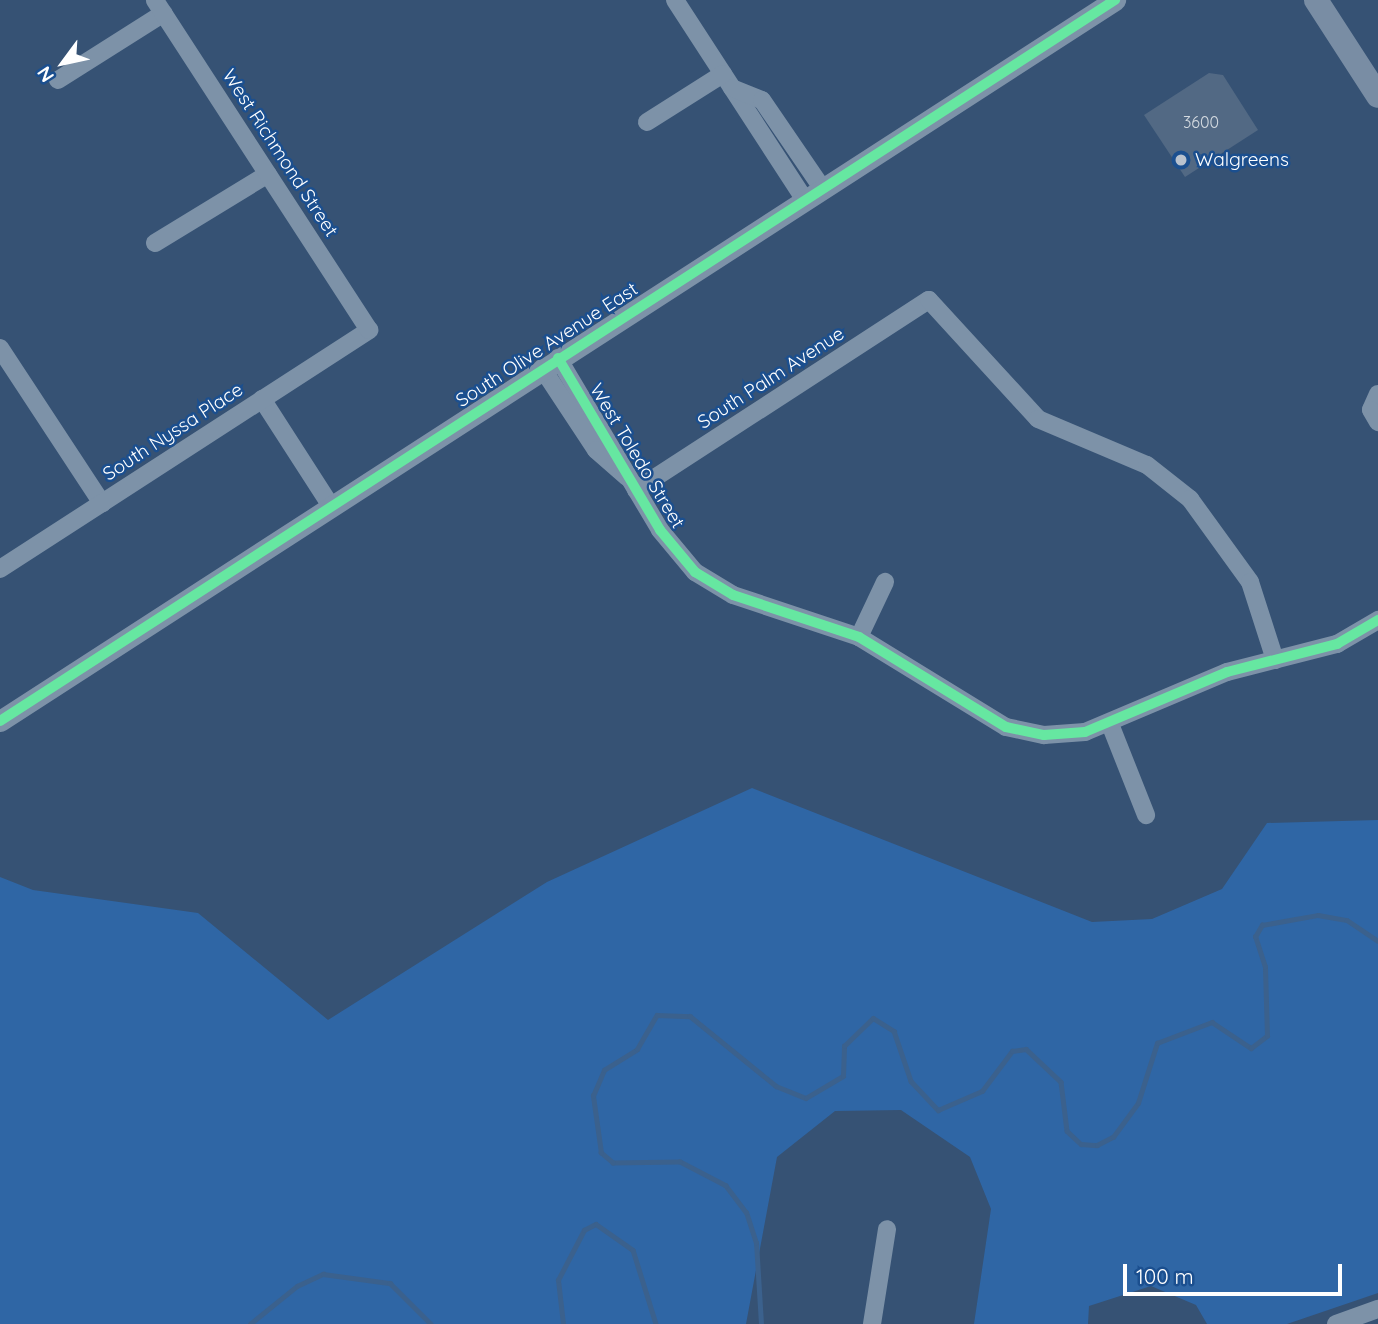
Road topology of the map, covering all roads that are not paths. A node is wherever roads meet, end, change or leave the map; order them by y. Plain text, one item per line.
1 (675, 0) edge
2 (1115, 0) edge
3 (1316, 0) edge
4 (159, 7) edge
5 (58, 80) dead end
6 (727, 81) junction
7 (1378, 96) edge
8 (647, 122) dead end
9 (268, 174) junction
10 (814, 194) junction
11 (155, 243) dead end
12 (369, 330) joint
13 (0, 348) edge
14 (550, 363) junction
15 (1378, 394) edge
16 (262, 399) junction
17 (1378, 422) edge
18 (632, 483) junction
19 (102, 503) junction
20 (331, 506) junction
21 (0, 569) edge
22 (885, 582) dead end
23 (1378, 620) edge
24 (859, 637) junction
25 (1275, 660) junction
26 (0, 721) edge
27 (1110, 724) junction
28 (1146, 815) dead end
29 (887, 1228) dead end
30 (1378, 1309) edge
31 (872, 1324) edge
32 (1336, 1324) edge

1 - 6 street
2 - 10 street, South Olive Avenue East
3 - 7 main road
4 - 5 street
4 - 9 street, West Richmond Street
6 - 8 street
6 - 10 street
9 - 11 street
9 - 12 street, West Richmond Street
10 - 14 street, South Olive Avenue East
12 - 16 street, South Nyssa Place
13 - 19 street
14 - 18 street, West Toledo Street
14 - 20 street, South Olive Avenue East
15 - 17 street
16 - 19 street, South Nyssa Place
16 - 20 street
18 - 24 street, West Toledo Street
18 - 25 street, South Palm Avenue
19 - 21 street, South Nyssa Place
20 - 26 street, South Olive Avenue East
22 - 24 street
23 - 25 street, West Toledo Street
24 - 27 street, West Toledo Street
25 - 27 street, West Toledo Street
27 - 28 street
29 - 31 street
30 - 32 street

